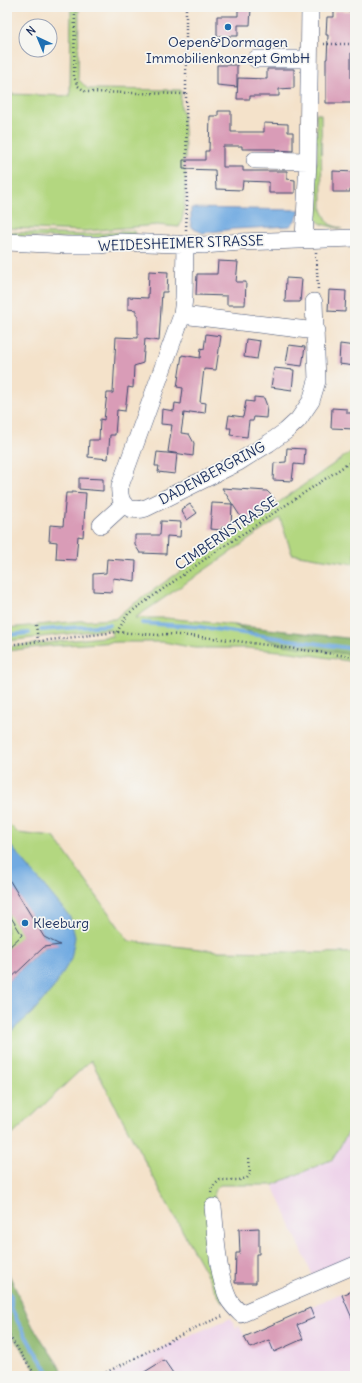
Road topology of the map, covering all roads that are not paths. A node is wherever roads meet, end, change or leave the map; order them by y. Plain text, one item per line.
1 (310, 7) edge
2 (309, 51) junction
3 (256, 59) dead end
4 (255, 160) dead end
5 (308, 161) junction
6 (355, 238) edge
7 (312, 239) junction
8 (7, 242) edge
9 (185, 244) junction
10 (314, 302) road end
11 (182, 315) junction
12 (316, 331) junction
13 (124, 504) junction
14 (101, 525) dead end
15 (213, 1207) road end
16 (355, 1265) edge

1 - 2 street
2 - 3 street
2 - 5 street
4 - 5 street
5 - 7 street
6 - 7 street, WEIDESHEIMER STRASSE
7 - 9 street, WEIDESHEIMER STRASSE
8 - 9 street, WEIDESHEIMER STRASSE
9 - 11 street
10 - 12 street, DADENBERGRING
11 - 12 street
11 - 13 street
12 - 13 street, DADENBERGRING
13 - 14 street
15 - 16 street

